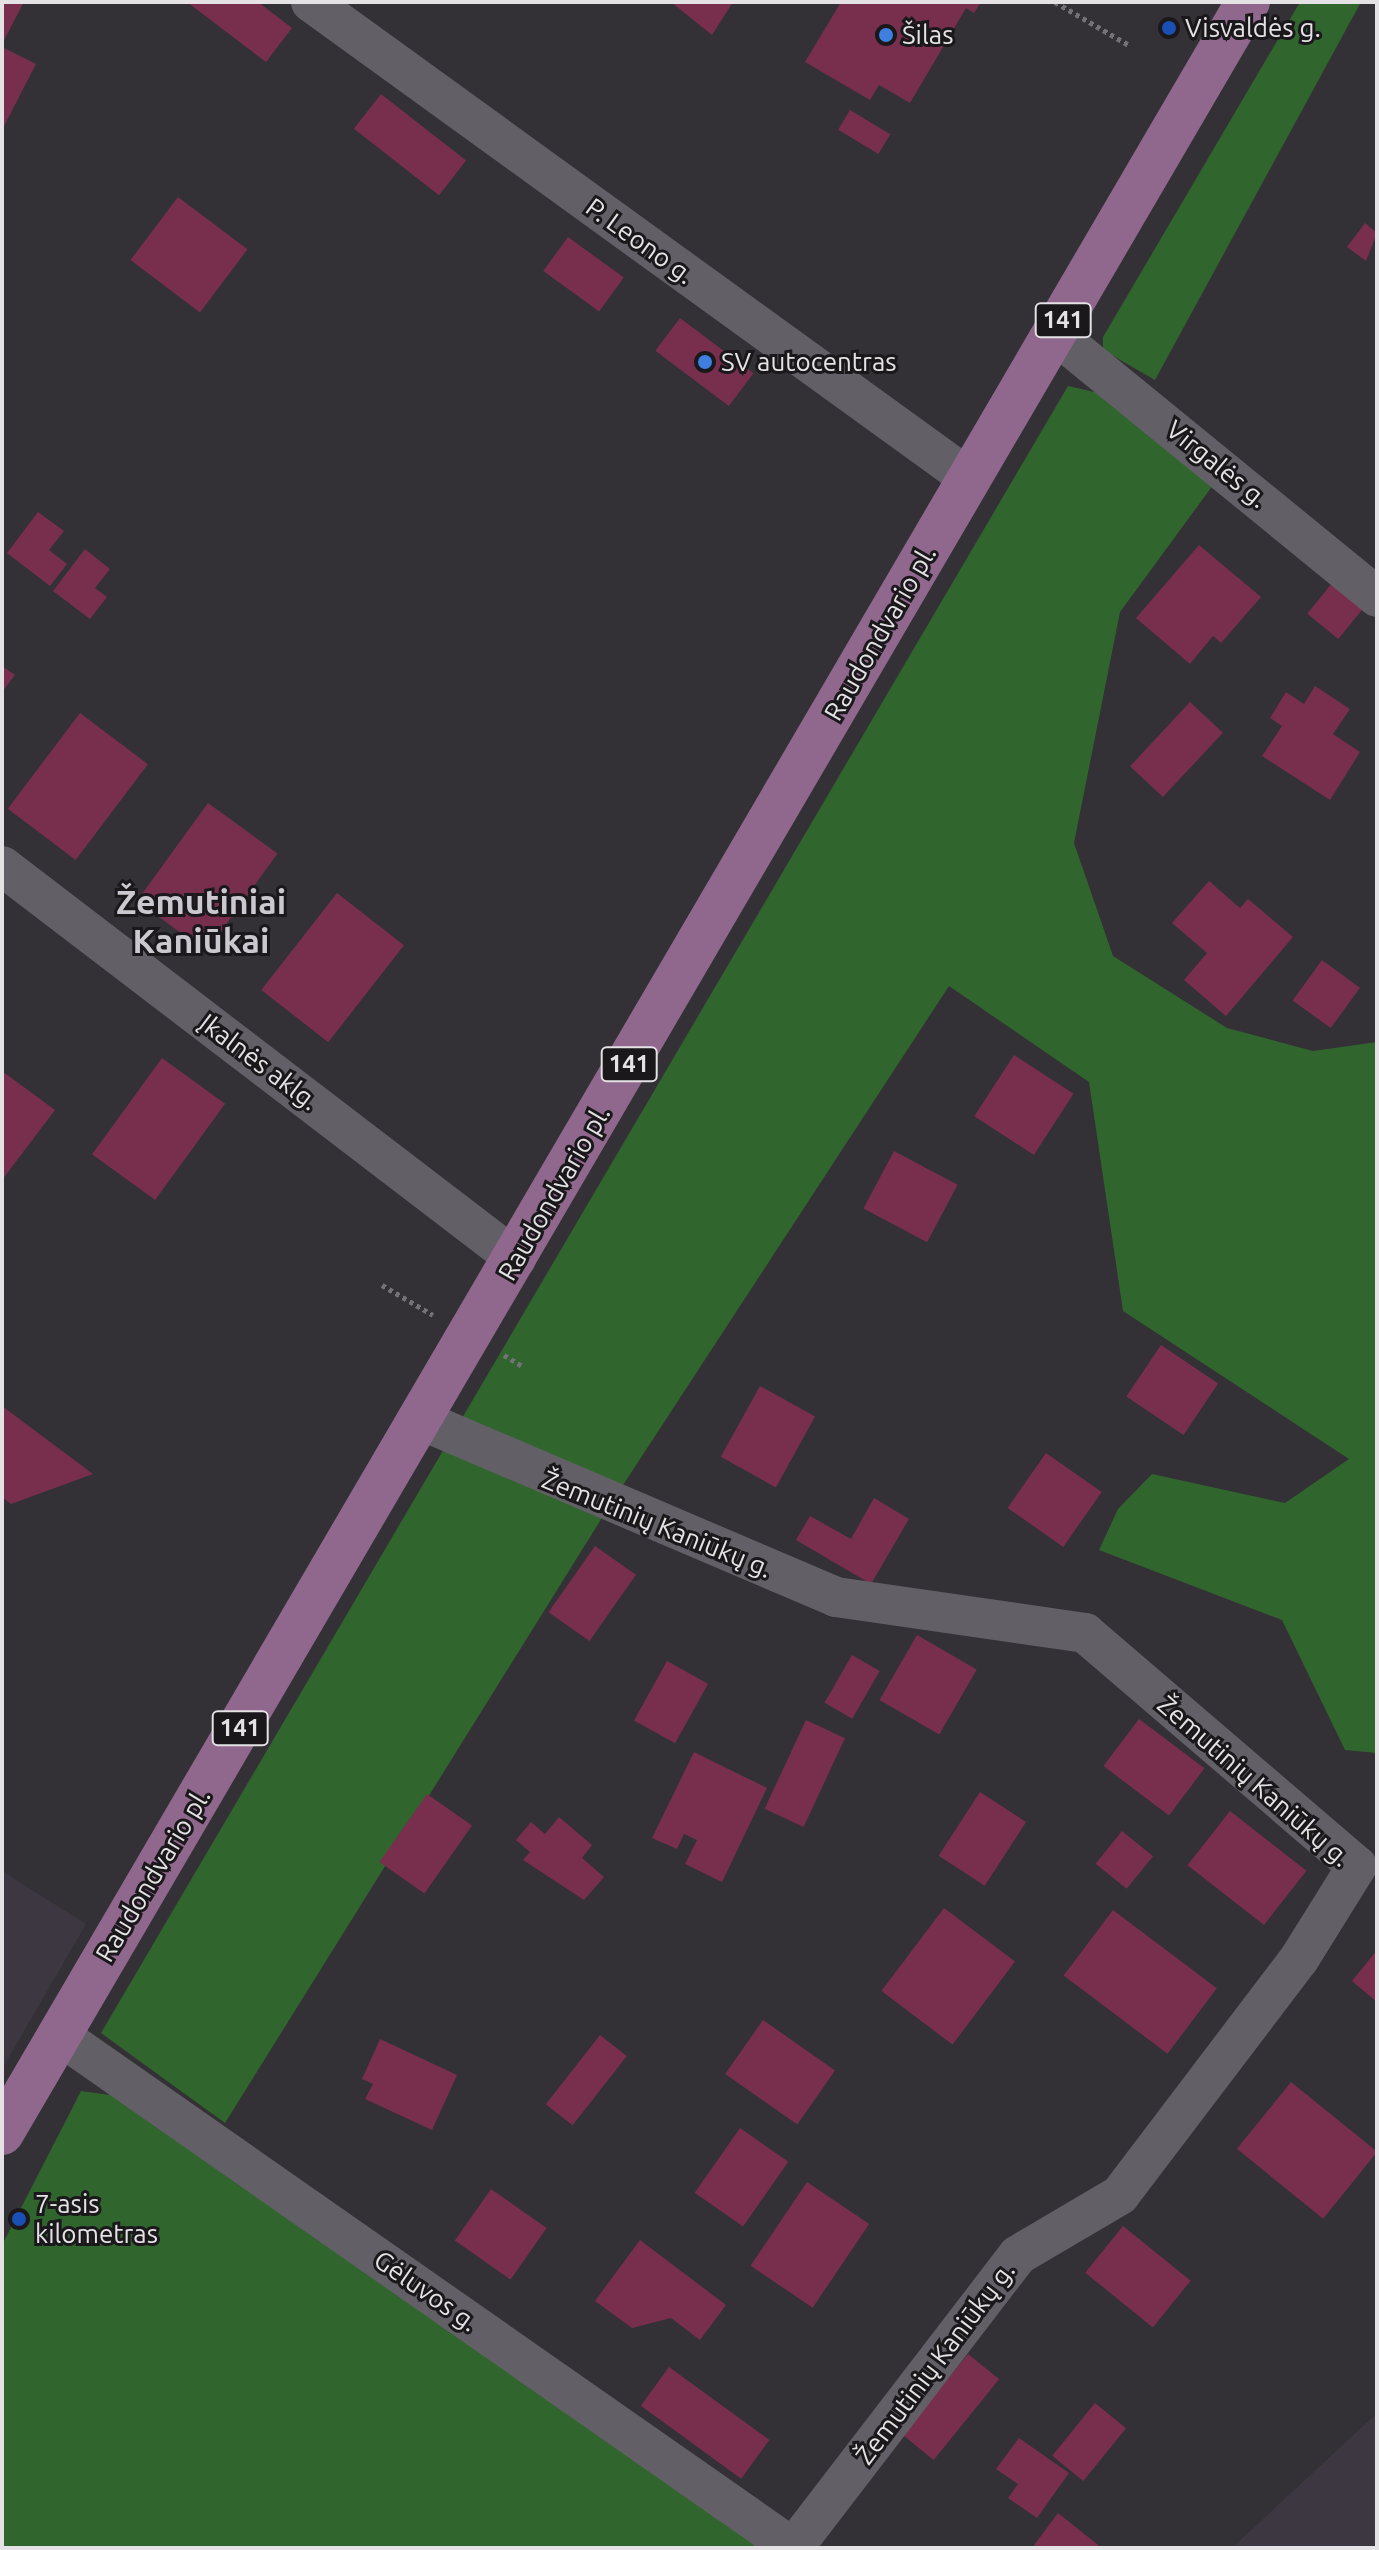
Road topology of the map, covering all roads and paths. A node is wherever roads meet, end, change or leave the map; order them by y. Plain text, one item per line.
1 (311, 2) edge
2 (1055, 2) edge
3 (1248, 2) edge
4 (1129, 45) dead end
5 (1055, 334) junction
6 (970, 479) junction
7 (1377, 597) edge
8 (2, 866) edge
9 (516, 1259) junction
10 (421, 1420) junction
11 (59, 2035) junction
12 (2, 2133) edge
13 (793, 2548) edge

1 - 6 street, P. Leono g.
2 - 4 path
3 - 5 main road, Raudondvario pl. / 141
5 - 6 main road, Raudondvario pl. / 141
5 - 7 street, Virgalės g.
6 - 9 main road, Raudondvario pl. / 141
8 - 9 street, Įkalnės aklg.
9 - 10 main road, Raudondvario pl. / 141
10 - 11 main road, Raudondvario pl. / 141
10 - 13 street, Žemutinių Kaniūkų g.
11 - 12 main road, Raudondvario pl. / 141
11 - 13 street, Gėluvos g.

